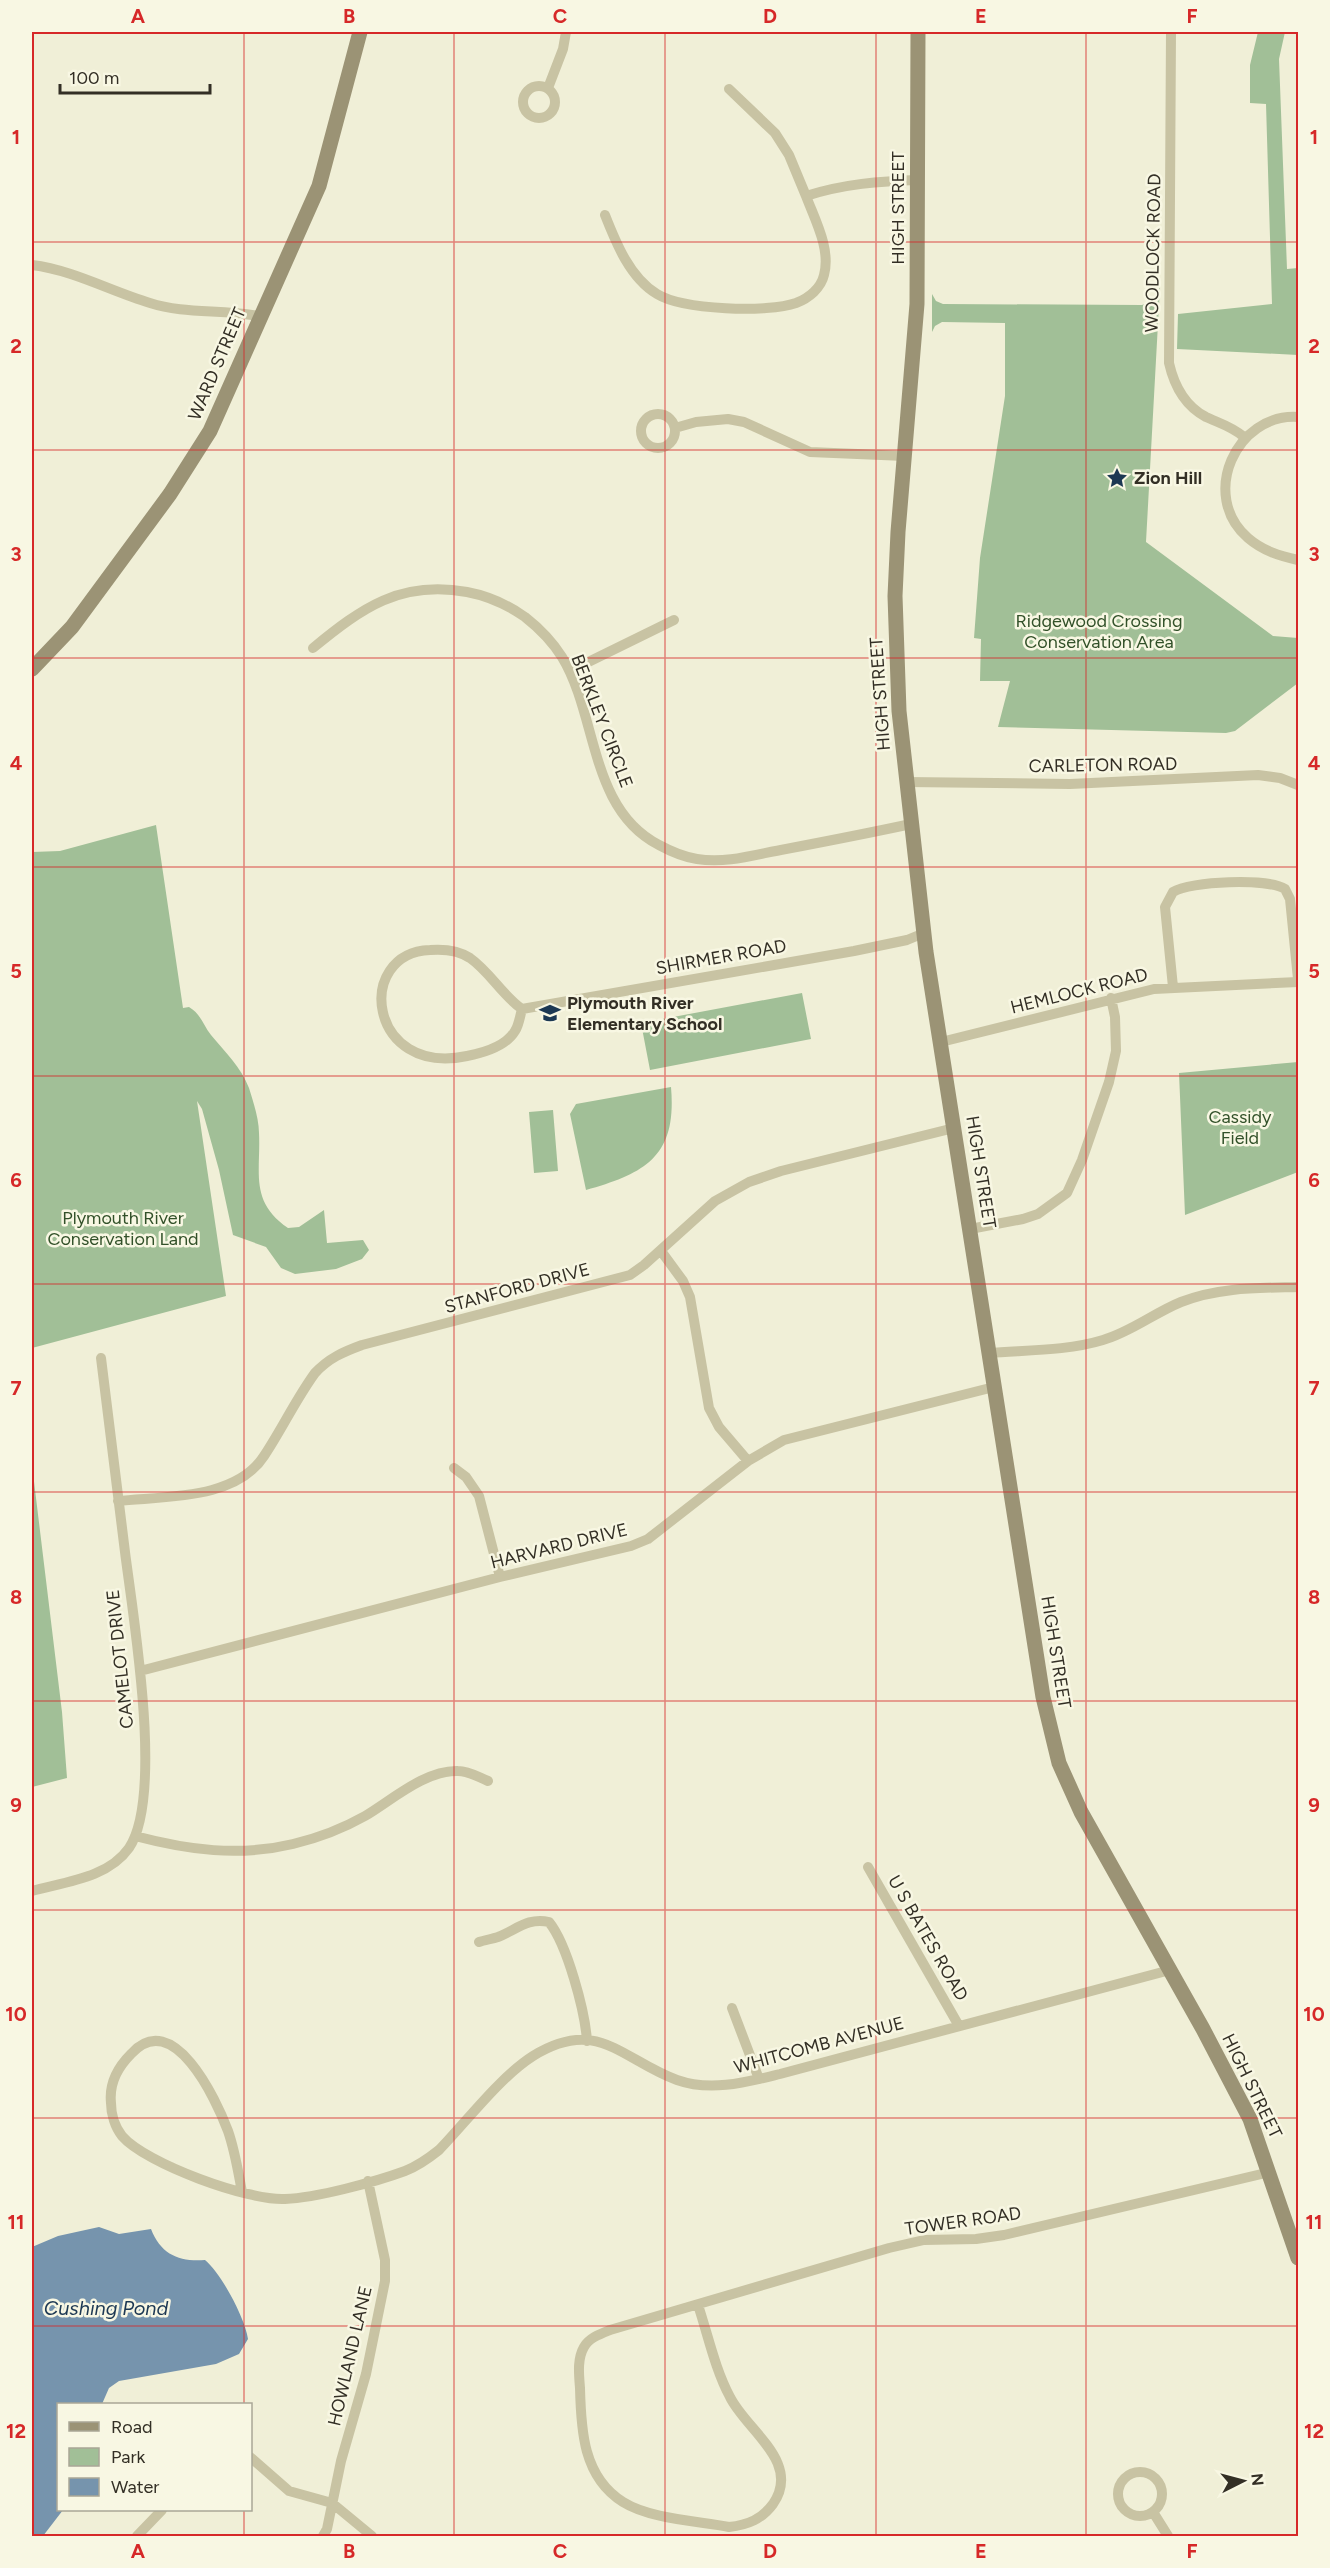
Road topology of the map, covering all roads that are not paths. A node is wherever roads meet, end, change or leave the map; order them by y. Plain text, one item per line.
1 (360, 32) edge
2 (566, 32) edge
3 (918, 32) edge
4 (1171, 32) edge
5 (548, 88) dead end
6 (729, 89) dead end
7 (918, 180) junction
8 (806, 196) junction
9 (605, 215) dead end
10 (32, 265) edge
11 (259, 316) junction
12 (1299, 417) edge
13 (675, 428) dead end
14 (1244, 437) junction
15 (905, 456) junction
16 (1299, 560) edge
17 (674, 621) dead end
18 (313, 648) dead end
19 (32, 669) edge
20 (570, 671) junction
21 (906, 782) junction
22 (1299, 785) edge
23 (911, 824) junction
24 (924, 933) junction
25 (1299, 980) edge
26 (1173, 987) junction
27 (1111, 998) junction
28 (522, 1009) junction
29 (941, 1042) junction
30 (954, 1128) junction
31 (970, 1229) junction
32 (661, 1251) junction
33 (1299, 1287) edge
34 (989, 1353) junction
35 (101, 1358) dead end
36 (994, 1387) junction
37 (748, 1461) junction
38 (454, 1468) dead end
39 (118, 1501) junction
40 (500, 1577) junction
41 (140, 1671) junction
42 (488, 1781) dead end
43 (135, 1836) junction
44 (868, 1867) dead end
45 (32, 1891) edge
46 (479, 1942) dead end
47 (1170, 1970) junction
48 (732, 2008) dead end
49 (959, 2026) junction
50 (587, 2040) junction
51 (759, 2079) junction
52 (1270, 2172) junction
53 (368, 2181) junction
54 (242, 2193) junction
55 (1299, 2258) edge
56 (698, 2305) junction
57 (252, 2459) edge
58 (332, 2503) junction
59 (161, 2511) edge
60 (1153, 2512) junction
61 (136, 2536) edge
62 (323, 2536) edge
63 (372, 2536) edge
64 (1168, 2536) edge

1 - 11 main road, WARD STREET
2 - 5 street
3 - 7 main road, HIGH STREET
4 - 14 street, WOODLOCK ROAD
6 - 8 street
7 - 8 street
7 - 15 main road, HIGH STREET
8 - 9 street
10 - 11 street
11 - 19 main road, WARD STREET
12 - 14 street
13 - 15 street
14 - 16 street
15 - 21 main road, HIGH STREET
17 - 20 street
18 - 20 street, BERKLEY CIRCLE
20 - 23 street, BERKLEY CIRCLE
21 - 22 street, CARLETON ROAD
21 - 23 main road, HIGH STREET
23 - 24 main road, HIGH STREET
24 - 28 street, SHIRMER ROAD
24 - 29 main road, HIGH STREET
25 - 26 street, HEMLOCK ROAD
25 - 26 street
26 - 27 street, HEMLOCK ROAD
27 - 29 street, HEMLOCK ROAD
27 - 31 street
28 - 28 street
29 - 30 main road, HIGH STREET
30 - 31 main road, HIGH STREET
30 - 32 street, STANFORD DRIVE
31 - 34 main road, HIGH STREET
32 - 37 street
32 - 39 street, STANFORD DRIVE
33 - 34 street
34 - 36 main road, HIGH STREET
35 - 39 street, CAMELOT DRIVE
36 - 37 street, HARVARD DRIVE
36 - 47 main road, HIGH STREET
37 - 40 street, HARVARD DRIVE
38 - 40 street
39 - 41 street, CAMELOT DRIVE
40 - 41 street, HARVARD DRIVE
41 - 43 street, CAMELOT DRIVE
42 - 43 street
43 - 45 street, CAMELOT DRIVE
44 - 49 street, U S BATES ROAD
46 - 50 street
47 - 49 street, WHITCOMB AVENUE
47 - 52 main road, HIGH STREET
48 - 51 street
49 - 51 street, WHITCOMB AVENUE
50 - 51 street, WHITCOMB AVENUE
50 - 53 street, WHITCOMB AVENUE
52 - 55 main road, HIGH STREET
52 - 56 street, TOWER ROAD
53 - 54 street, WHITCOMB AVENUE
53 - 58 street, HOWLAND LANE
54 - 54 street, WHITCOMB AVENUE
56 - 56 street, TOWER ROAD
57 - 58 street
58 - 62 street, HOWLAND LANE
58 - 63 street
59 - 61 street
60 - 60 street
60 - 64 street

